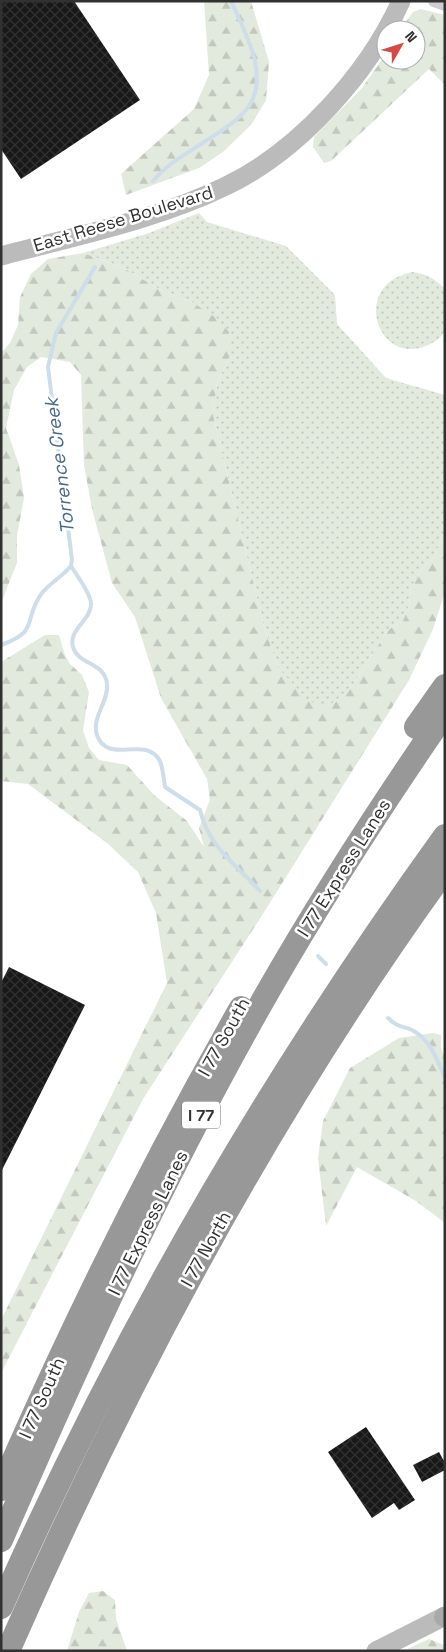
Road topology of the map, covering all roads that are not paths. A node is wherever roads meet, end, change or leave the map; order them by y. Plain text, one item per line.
1 (402, 1) edge
2 (434, 1) edge
3 (445, 6) edge
4 (1, 256) edge
5 (445, 686) edge
6 (445, 713) edge
7 (445, 836) edge
8 (445, 870) edge
9 (1, 1490) edge
10 (1, 1540) edge
11 (1, 1607) edge
12 (444, 1616) edge
13 (8, 1651) edge
14 (376, 1651) edge

1 - 4 street, East Reese Boulevard
2 - 3 street
5 - 9 highway, I 77 South / I 77
6 - 10 highway, I 77 Express Lanes / I 77
7 - 11 highway, I 77 Express Lanes
8 - 13 highway, I 77 North
12 - 14 street

